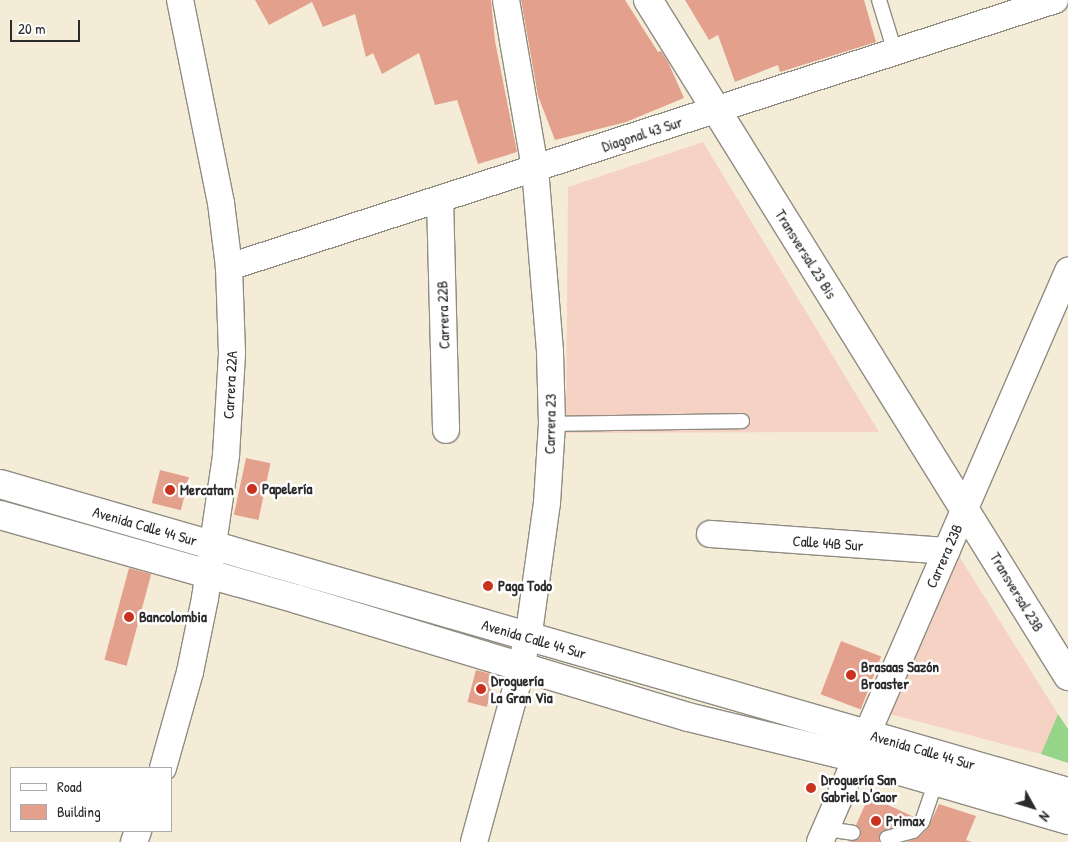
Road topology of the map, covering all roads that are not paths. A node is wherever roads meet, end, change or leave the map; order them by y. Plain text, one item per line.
1 (180, 0) edge
2 (506, 0) edge
3 (648, 0) edge
4 (879, 0) edge
5 (1055, 0) edge
6 (895, 52) junction
7 (716, 110) junction
8 (535, 168) junction
9 (440, 199) junction
10 (229, 267) junction
11 (1068, 271) edge
12 (742, 421) dead end
13 (552, 424) junction
14 (446, 430) dead end
15 (0, 484) edge
16 (965, 508) junction
17 (0, 515) edge
18 (710, 534) dead end
19 (214, 546) junction
20 (946, 551) junction
21 (209, 574) junction
22 (527, 637) junction
23 (1066, 664) edge
24 (521, 667) junction
25 (861, 746) junction
26 (163, 767) edge
27 (936, 782) junction
28 (1068, 792) edge
29 (1068, 820) edge
30 (853, 833) dead end
31 (823, 835) edge
32 (887, 838) dead end
33 (474, 842) edge

1 - 10 street, Carrera 22A
2 - 8 street, Carrera 23
3 - 7 main road, Transversal 23 Bis
4 - 6 lane
5 - 6 street, Diagonal 43 Sur
6 - 7 street, Diagonal 43 Sur
7 - 8 street, Diagonal 43 Sur
7 - 16 main road, Transversal 23 Bis
8 - 9 street, Diagonal 43 Sur
8 - 13 street, Carrera 23
9 - 10 street, Diagonal 43 Sur
9 - 14 street, Carrera 22B
10 - 19 street, Carrera 22A
11 - 16 street, Carrera 23B
12 - 13 lane
13 - 22 street, Carrera 23
15 - 19 main road, Avenida Calle 44 Sur
16 - 20 street, Carrera 23B
16 - 23 main road, Transversal 23B
17 - 21 main road, Avenida Calle 44 Sur
18 - 20 street, Calle 44B Sur
19 - 21 street, Carrera 22A
19 - 22 main road, Avenida Calle 44 Sur
20 - 25 street, Carrera 23B
21 - 24 main road, Avenida Calle 44 Sur
21 - 26 street, Carrera 22A
22 - 24 street, Carrera 23
22 - 25 main road, Avenida Calle 44 Sur
24 - 25 main road, Avenida Calle 44 Sur
24 - 33 street, Carrera 23
25 - 27 main road, Avenida Calle 44 Sur
25 - 28 main road, Avenida Calle 44 Sur
25 - 31 street, Carrera 23B
27 - 29 main road, Avenida Calle 44 Sur
27 - 32 lane
30 - 31 lane

